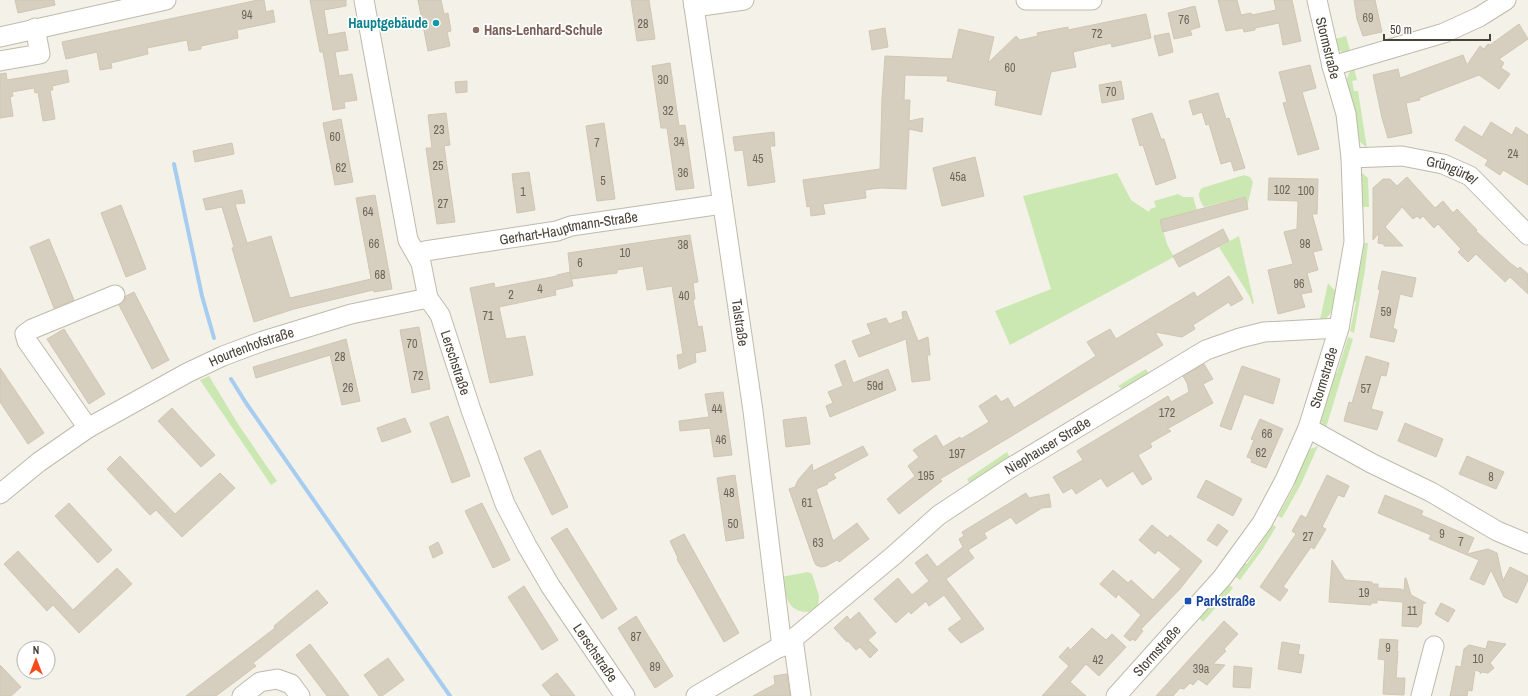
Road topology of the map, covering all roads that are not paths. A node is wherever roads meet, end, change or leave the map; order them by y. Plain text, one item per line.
1 (166, 0) edge
2 (364, 0) edge
3 (744, 0) edge
4 (1026, 0) edge
5 (1092, 0) edge
6 (1317, 0) edge
7 (1506, 0) edge
8 (693, 4) edge
9 (35, 28) junction
10 (0, 36) edge
11 (0, 61) edge
12 (1332, 66) junction
13 (1351, 158) junction
14 (722, 204) junction
15 (1528, 235) edge
16 (416, 254) junction
17 (115, 295) dead end
18 (428, 298) junction
19 (1340, 328) junction
20 (88, 428) junction
21 (1308, 428) junction
22 (0, 494) edge
23 (1528, 544) edge
24 (788, 643) junction
25 (1434, 646) dead end
26 (242, 696) edge
27 (300, 696) edge
28 (625, 696) edge
29 (696, 696) edge
30 (801, 696) edge
31 (1116, 696) edge
32 (1421, 696) edge

1 - 9 street
2 - 16 street, Lerschstraße
3 - 8 street
4 - 5 street
6 - 12 street, Stormstraße
7 - 12 street
8 - 14 street, Talstraße
9 - 10 street
9 - 11 street
12 - 13 street, Stormstraße
13 - 15 street, Grüngürtel
13 - 19 street, Stormstraße
14 - 16 street, Gerhart-Hauptmann-Straße
14 - 24 street, Talstraße
16 - 18 street, Lerschstraße
17 - 20 street
18 - 20 street, Hourtenhofstraße
18 - 28 street, Lerschstraße
19 - 21 street, Stormstraße
19 - 24 street, Niephauser Straße
20 - 22 street, Hourtenhofstraße
21 - 23 street
21 - 31 street, Stormstraße
24 - 29 street, Niephauser Straße
24 - 30 street
25 - 32 street
26 - 27 street

